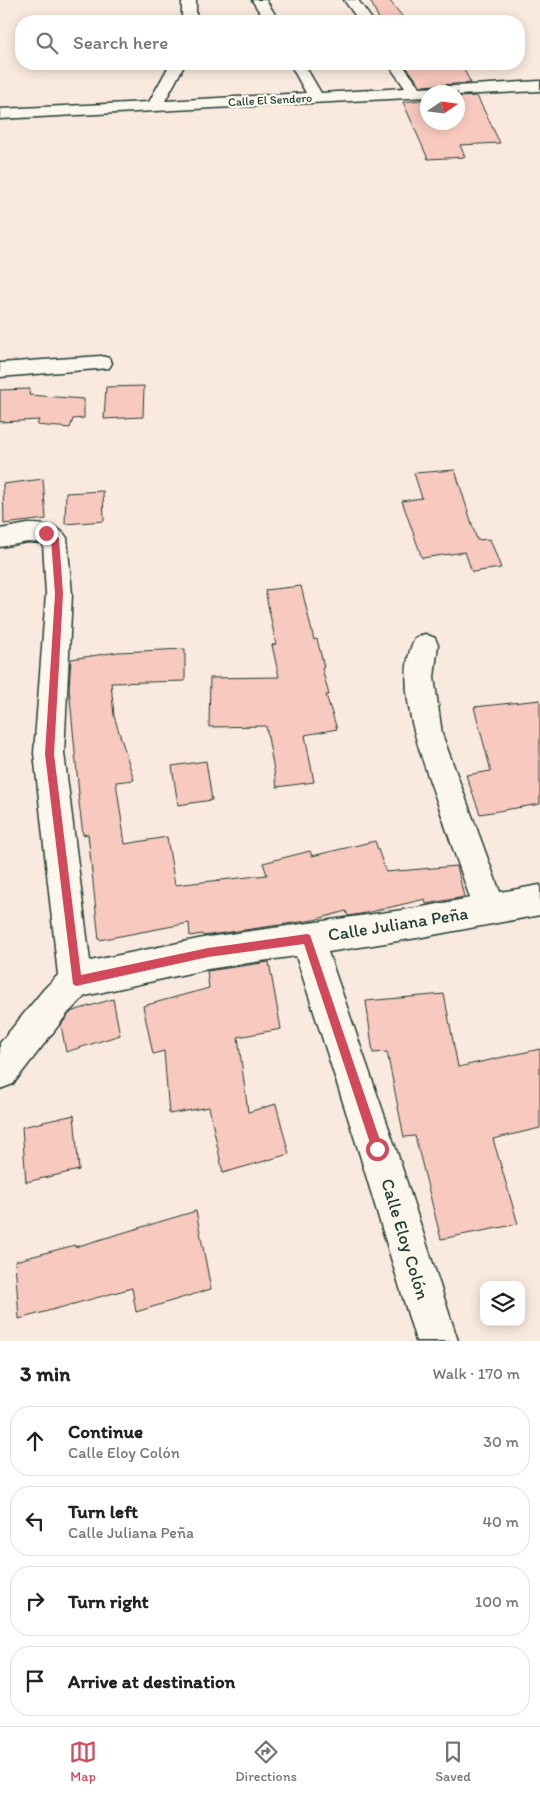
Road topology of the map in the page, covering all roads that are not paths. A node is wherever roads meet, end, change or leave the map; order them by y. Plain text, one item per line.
1 (189, 0) edge
2 (259, 0) edge
3 (351, 0) edge
4 (189, 15) edge
5 (268, 15) edge
6 (362, 15) edge
7 (174, 70) edge
8 (300, 70) edge
9 (399, 70) edge
10 (540, 86) edge
11 (415, 92) junction
12 (316, 97) junction
13 (154, 106) junction
14 (0, 114) edge
15 (101, 363) dead end
16 (0, 370) edge
17 (0, 538) edge
18 (425, 645) dead end
19 (540, 900) edge
20 (490, 909) junction
21 (307, 939) junction
22 (76, 981) junction
23 (0, 1071) edge
24 (437, 1341) edge

1 - 4 street
2 - 5 street
3 - 6 street
7 - 13 street
8 - 12 street
9 - 11 street
10 - 11 street, Calle El Sendero
11 - 12 street, Calle El Sendero
12 - 13 street, Calle El Sendero
13 - 14 street, Calle El Sendero
15 - 16 street
17 - 22 street
18 - 20 street
19 - 20 street, Calle Juliana Peña
20 - 21 street, Calle Juliana Peña
21 - 22 street, Calle Juliana Peña
21 - 24 street, Calle Eloy Colón
22 - 23 street

